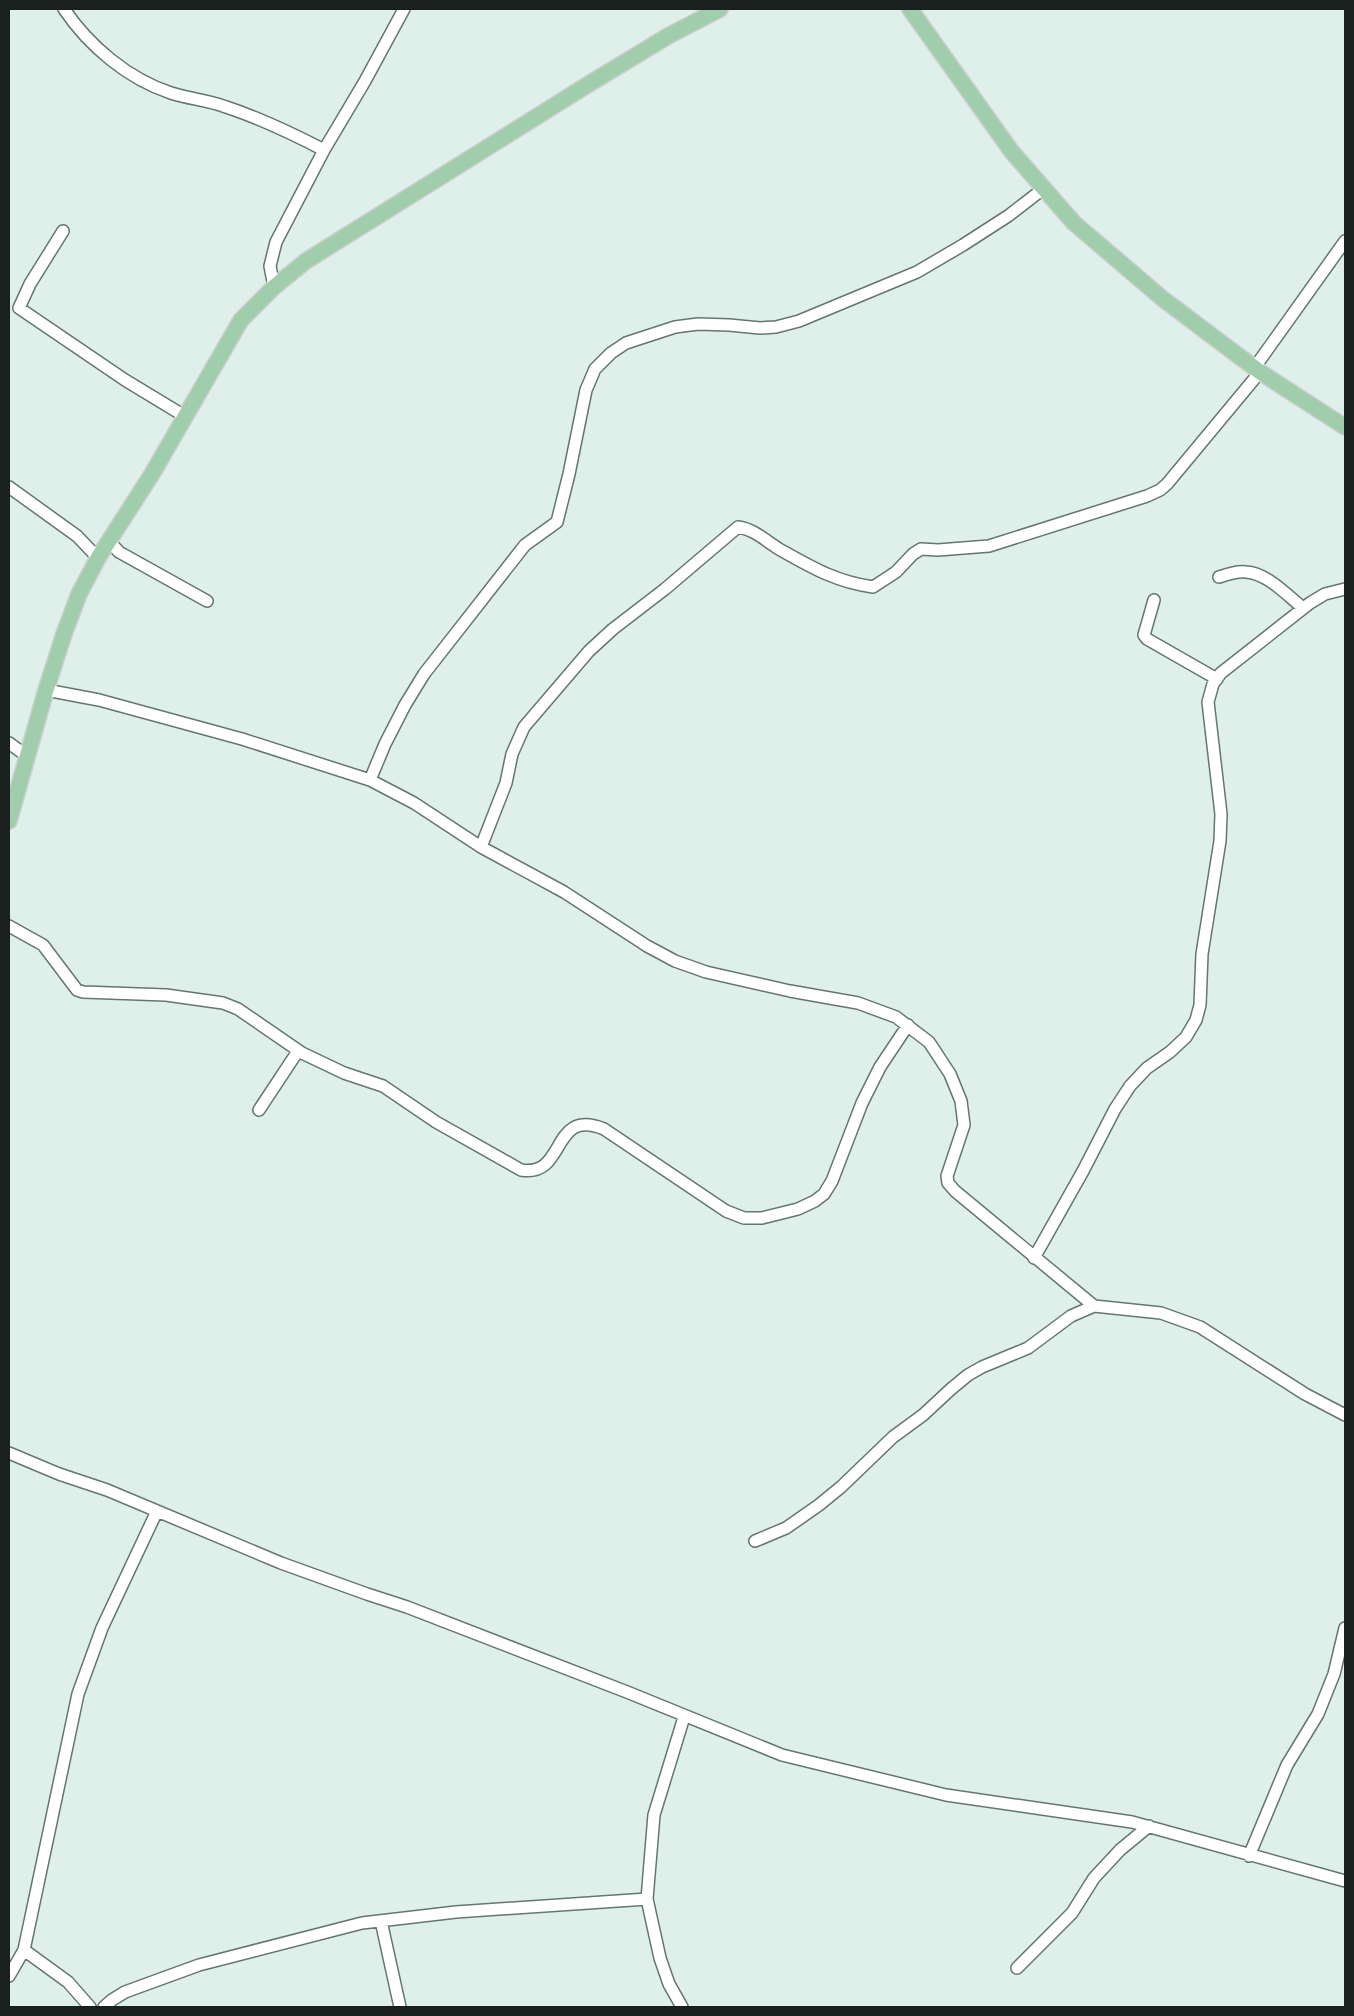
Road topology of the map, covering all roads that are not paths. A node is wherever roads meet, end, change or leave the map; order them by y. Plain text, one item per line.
1 (64, 9) edge
2 (404, 9) edge
3 (720, 9) edge
4 (910, 9) edge
5 (324, 150) junction
6 (1043, 189) junction
7 (64, 231) dead end
8 (1345, 241) edge
9 (274, 287) junction
10 (1258, 370) junction
11 (186, 417) junction
12 (1345, 427) edge
13 (9, 487) edge
14 (109, 541) junction
15 (98, 558) junction
16 (1219, 577) dead end
17 (1345, 589) edge
18 (1154, 600) dead end
19 (207, 601) dead end
20 (1303, 608) junction
21 (1216, 680) junction
22 (46, 690) junction
23 (9, 743) edge
24 (27, 756) junction
25 (370, 780) junction
26 (9, 821) edge
27 (481, 847) junction
28 (9, 926) edge
29 (908, 1025) junction
30 (298, 1051) junction
31 (259, 1110) dead end
32 (1034, 1258) junction
33 (1094, 1306) junction
34 (1345, 1415) edge
35 (9, 1454) edge
36 (157, 1511) junction
37 (755, 1541) dead end
38 (1345, 1628) edge
39 (684, 1717) junction
40 (1149, 1826) junction
41 (1250, 1856) junction
42 (1345, 1881) edge
43 (647, 1899) junction
44 (381, 1921) junction
45 (24, 1950) junction
46 (1017, 1968) dead end
47 (9, 1976) edge
48 (90, 2007) edge
49 (104, 2007) edge
50 (400, 2007) edge
51 (682, 2007) edge

1 - 5 street
2 - 5 street
3 - 9 main road
4 - 6 main road
5 - 9 street
6 - 10 main road
6 - 25 street
7 - 11 street
8 - 10 street
9 - 11 main road
10 - 12 main road
10 - 27 street
11 - 14 main road
13 - 15 street
14 - 15 main road
14 - 19 street
15 - 22 main road
16 - 20 street
17 - 20 street
18 - 21 street
20 - 21 street
21 - 32 street
22 - 24 main road
22 - 25 street
23 - 24 street
24 - 26 main road
25 - 27 street
27 - 29 street
28 - 30 street
29 - 30 street
29 - 32 street
30 - 31 street
32 - 33 street
33 - 34 street
33 - 37 street
35 - 36 street
36 - 39 street
36 - 45 street
38 - 41 street
39 - 40 street
39 - 43 street
40 - 41 street
40 - 46 street
41 - 42 street
43 - 44 street
43 - 51 street
44 - 49 street
44 - 50 street
45 - 47 street
45 - 48 street

